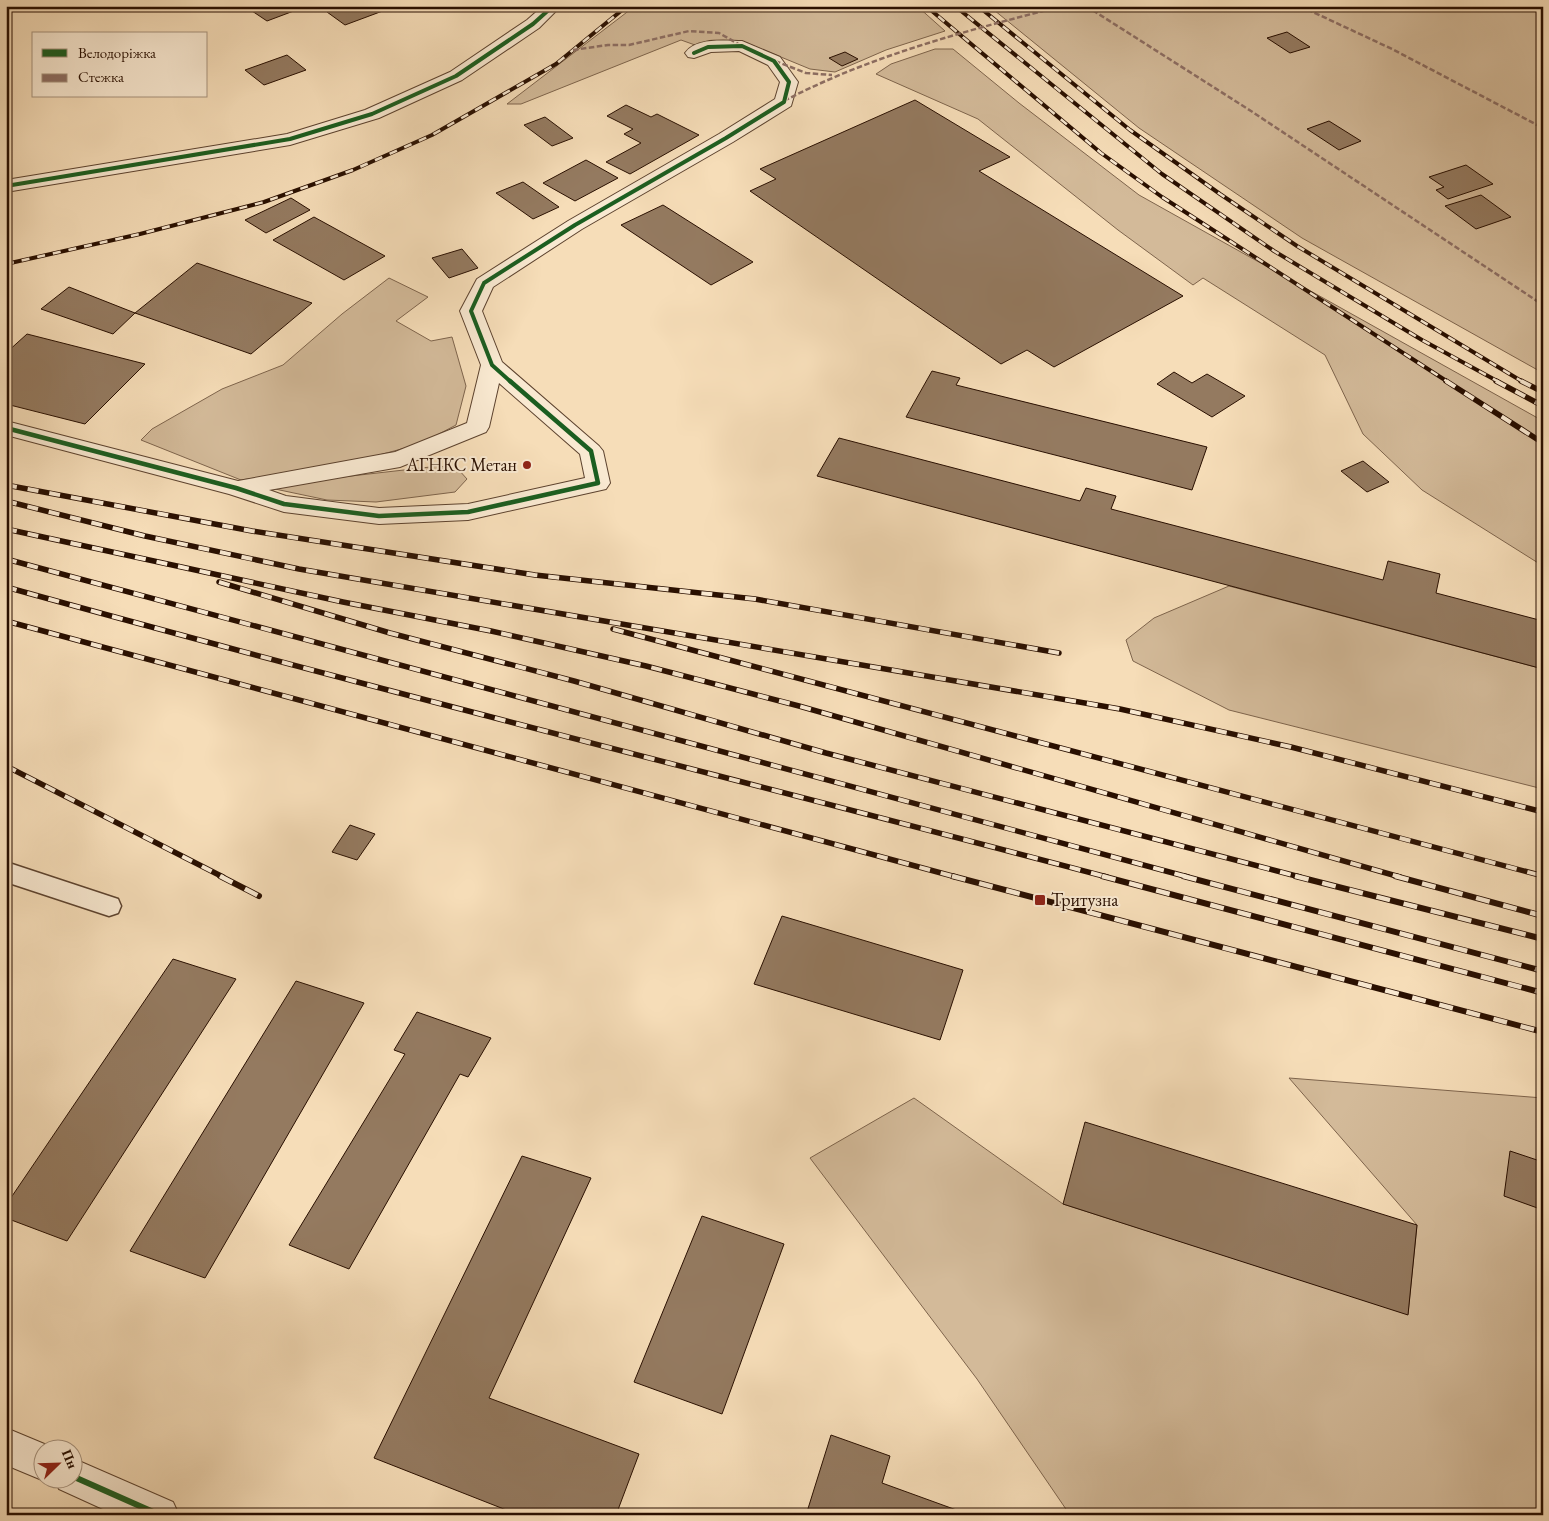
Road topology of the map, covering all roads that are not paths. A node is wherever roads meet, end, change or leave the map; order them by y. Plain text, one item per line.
1 (552, 6) edge
2 (694, 53) dead end
3 (6, 186) edge
4 (454, 292) dead end
5 (471, 310) junction
6 (492, 365) junction
7 (6, 428) edge
8 (236, 488) junction
9 (6, 872) edge
10 (109, 906) dead end
11 (6, 1446) edge
12 (32, 1458) edge
13 (82, 1480) edge
14 (157, 1514) edge

1 - 3 street
2 - 5 street
4 - 5 street
5 - 6 street
6 - 8 street
6 - 8 street
7 - 8 street
9 - 10 lane
11 - 12 street
13 - 14 street

